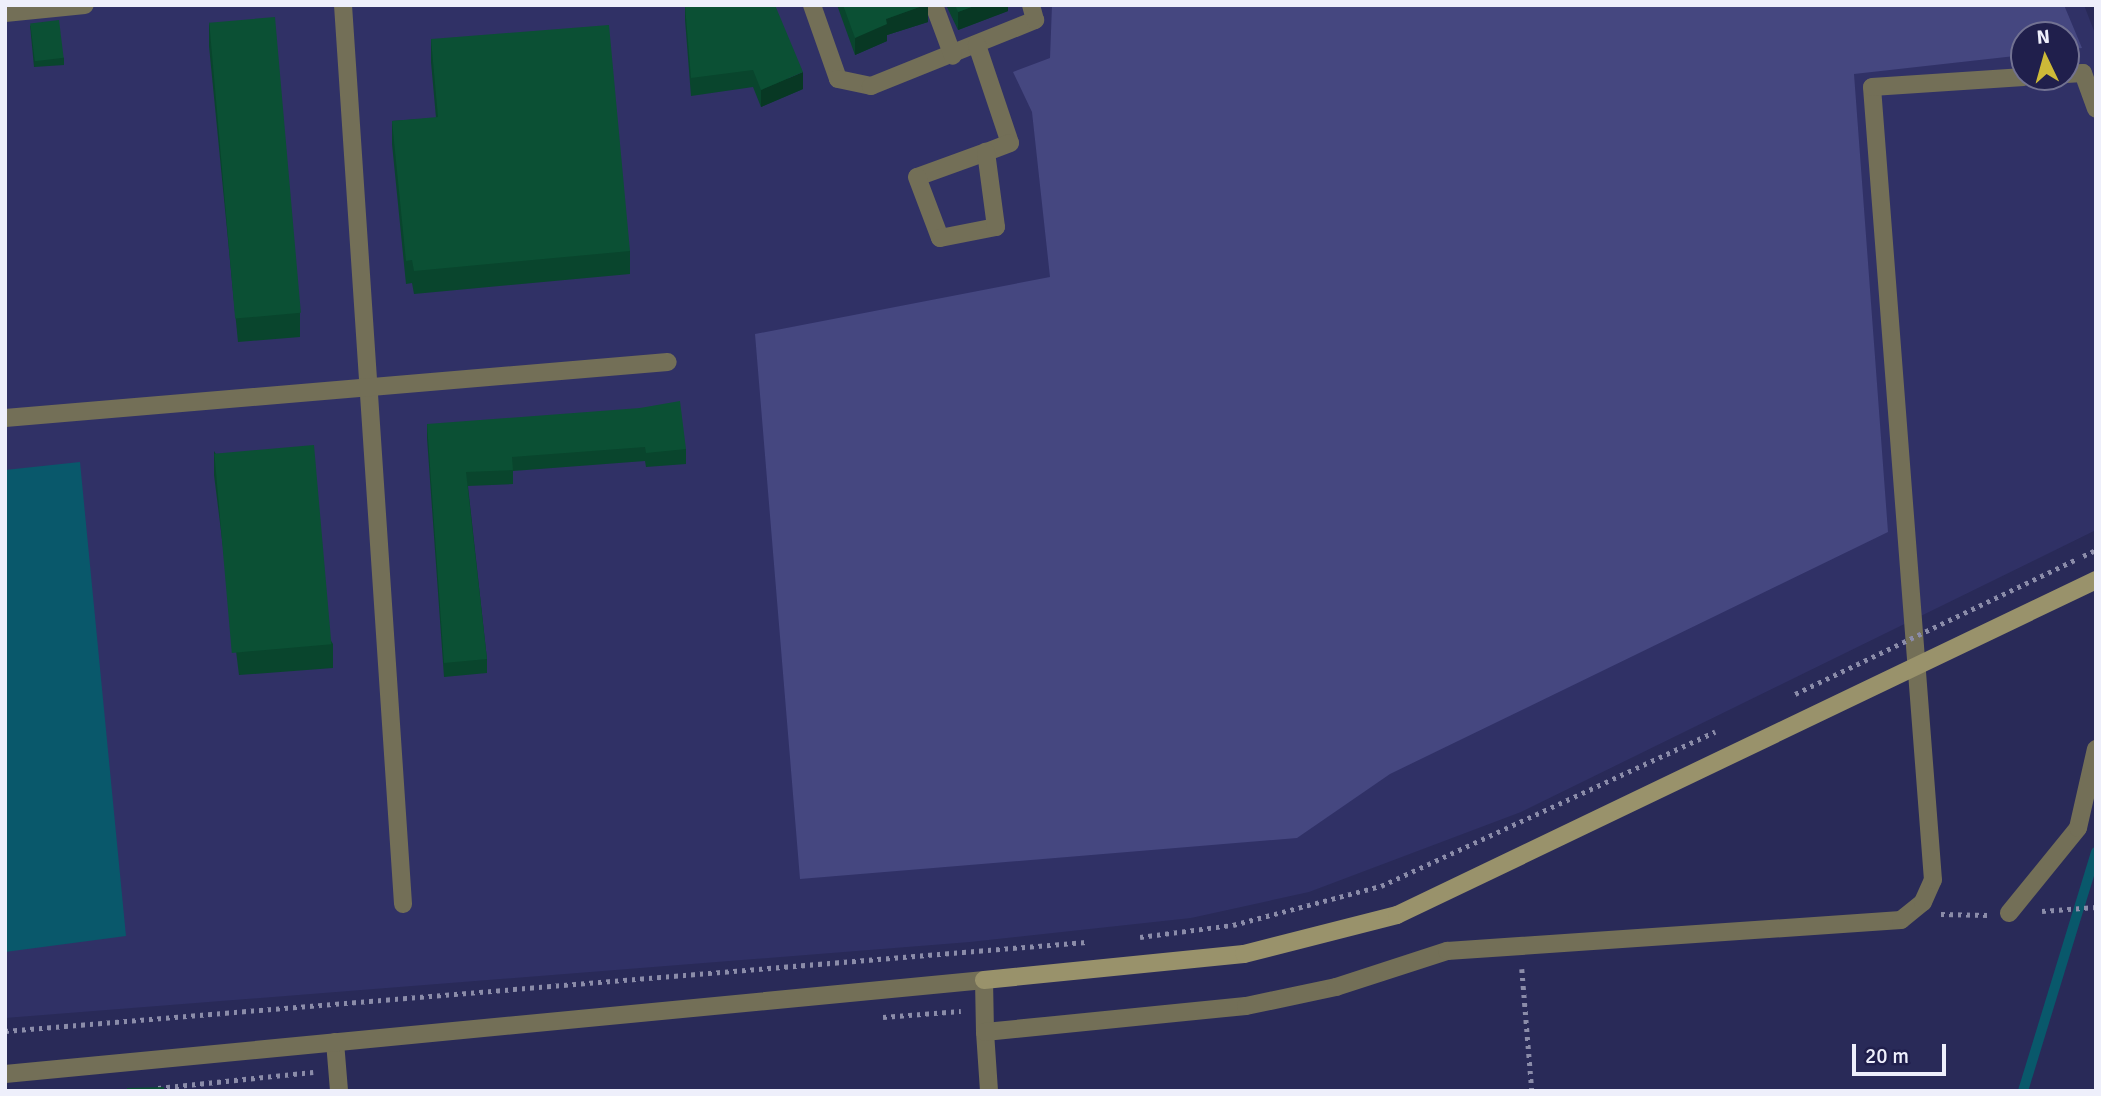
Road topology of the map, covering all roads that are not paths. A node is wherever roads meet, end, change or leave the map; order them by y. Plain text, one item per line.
1 (85, 5) edge
2 (343, 5) edge
3 (812, 5) edge
4 (934, 5) edge
5 (1031, 5) edge
6 (5, 13) edge
7 (977, 45) junction
8 (953, 56) junction
9 (2080, 72) edge
10 (2010, 78) edge
11 (2096, 108) edge
12 (986, 152) junction
13 (668, 362) dead end
14 (368, 390) junction
15 (5, 418) edge
16 (2096, 580) edge
17 (2096, 749) edge
18 (403, 905) dead end
19 (2009, 913) dead end
20 (984, 980) junction
21 (985, 1032) junction
22 (335, 1042) junction
23 (5, 1074) edge
24 (339, 1091) edge
25 (989, 1091) edge

1 - 6 street
2 - 14 street
3 - 8 street
4 - 8 street
5 - 7 street
7 - 8 street
7 - 12 street
9 - 11 street
10 - 21 street
12 - 12 street
13 - 14 street
14 - 15 street
14 - 18 street
16 - 20 street, bridge
17 - 19 street
20 - 21 street
20 - 22 street
21 - 25 street
22 - 23 street
22 - 24 street

